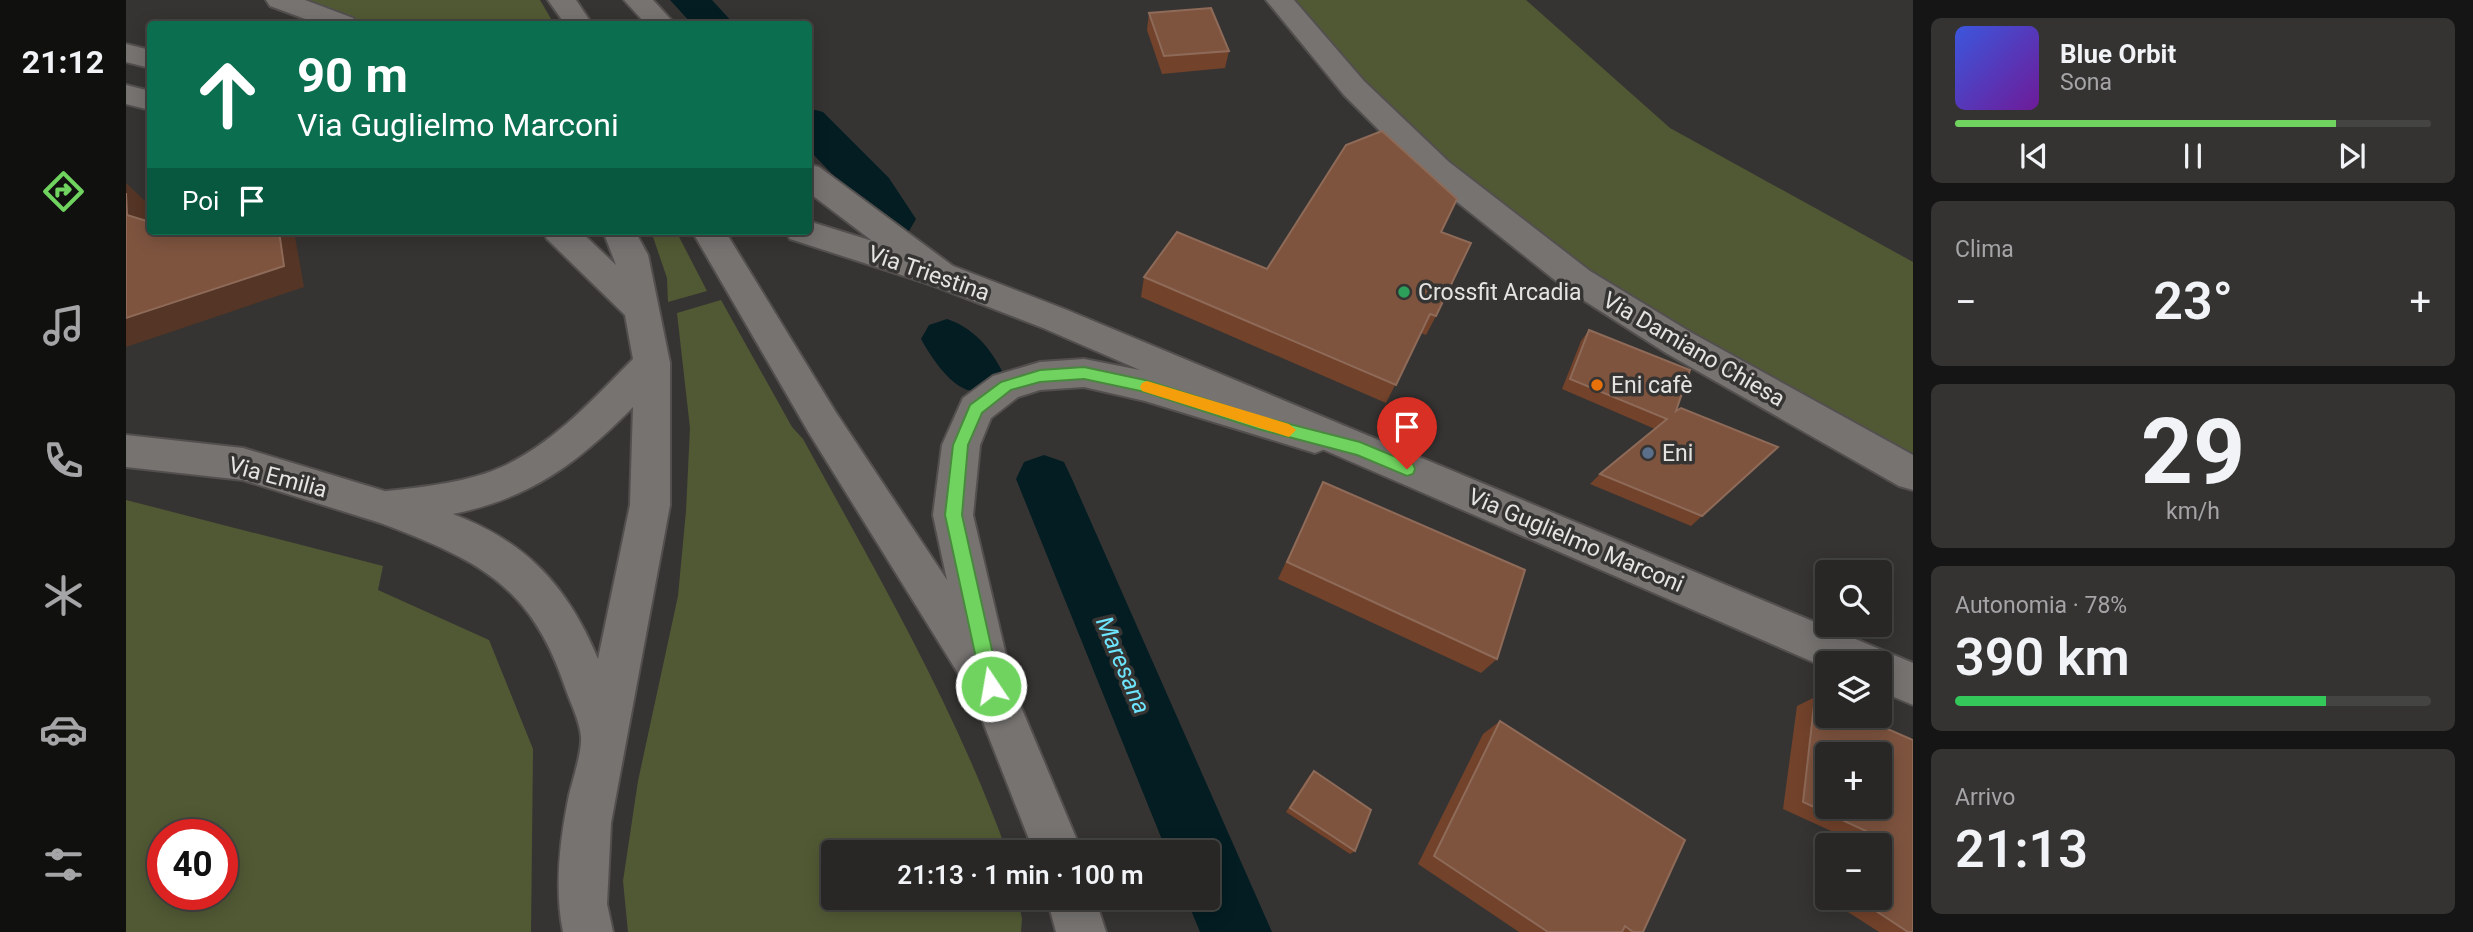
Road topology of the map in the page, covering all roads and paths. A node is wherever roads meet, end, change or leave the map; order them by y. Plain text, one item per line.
1 (279, 0) edge
2 (562, 0) edge
3 (614, 0) edge
4 (638, 0) edge
5 (1280, 0) edge
6 (335, 21) edge
7 (576, 21) edge
8 (633, 21) edge
9 (658, 21) edge
10 (126, 53) edge
11 (147, 58) edge
12 (126, 94) edge
13 (147, 100) edge
14 (812, 178) edge
15 (812, 234) edge
16 (563, 235) edge
17 (621, 235) edge
18 (710, 235) edge
19 (941, 275) junction
20 (640, 308) junction
21 (1055, 319) joint
22 (652, 363) junction
23 (1360, 449) junction
24 (126, 451) edge
25 (1913, 474) edge
26 (387, 508) junction
27 (1837, 651) edge
28 (1892, 675) edge
29 (1913, 684) edge
30 (991, 686) junction
31 (604, 739) junction
32 (1053, 840) edge
33 (1075, 910) edge
34 (587, 932) edge
35 (1081, 932) edge

1 - 6 street
2 - 7 street
3 - 8 street
4 - 9 street
5 - 25 street, Via Damiano Chiesa
10 - 11 street
12 - 13 street
14 - 19 street
15 - 19 street, Via Triestina
16 - 20 street
17 - 20 street
18 - 30 street
19 - 21 street, Via Triestina
20 - 22 street
21 - 23 street, Via Guglielmo Marconi
22 - 26 street
22 - 31 street
23 - 27 street, Via Guglielmo Marconi
23 - 30 street
24 - 26 street, Via Emilia
26 - 31 street, Via Emilia
28 - 29 street
30 - 32 street
31 - 34 street
33 - 35 street

